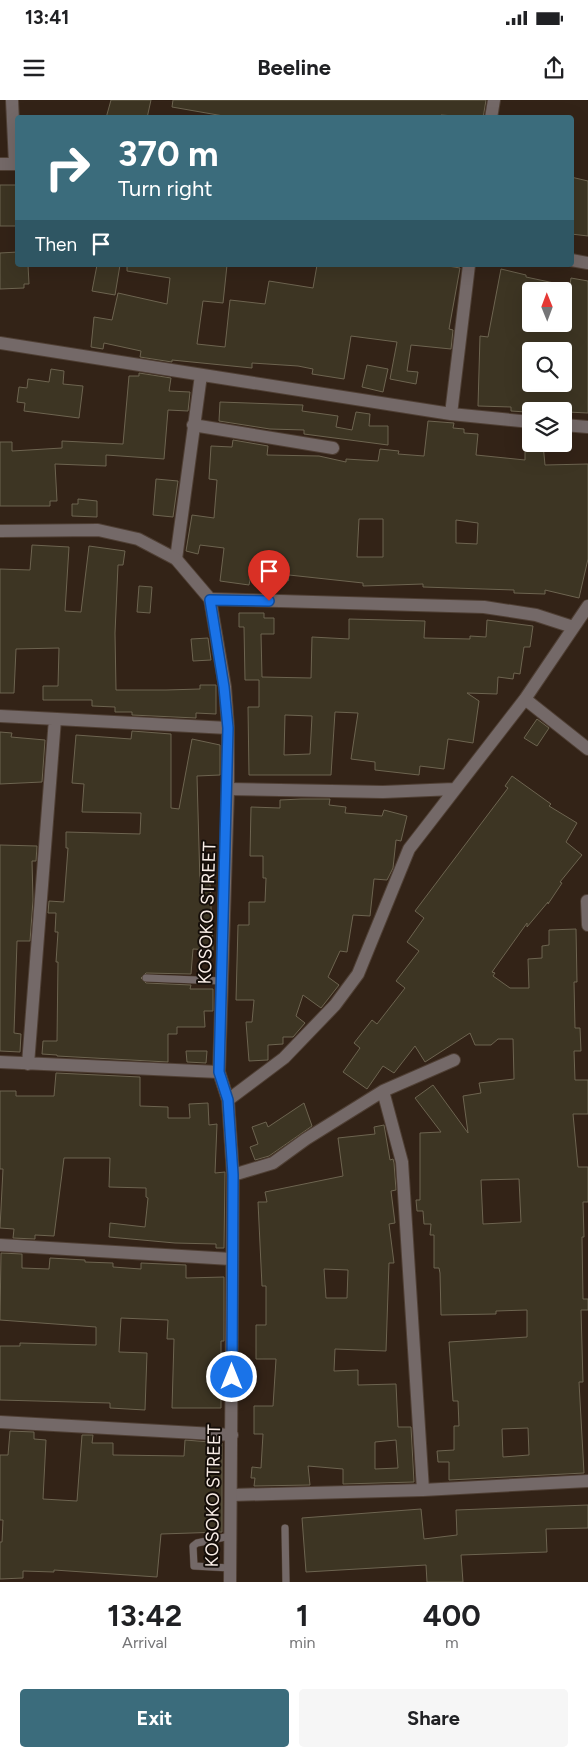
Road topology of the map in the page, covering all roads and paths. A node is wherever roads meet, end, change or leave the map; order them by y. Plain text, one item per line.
1 (12, 100) edge
2 (494, 100) edge
3 (492, 115) edge
4 (0, 164) edge
5 (574, 261) edge
6 (588, 263) edge
7 (469, 267) edge
8 (0, 343) edge
9 (201, 374) junction
10 (451, 414) junction
11 (522, 421) edge
12 (193, 426) junction
13 (572, 426) edge
14 (588, 427) edge
15 (333, 448) dead end
16 (0, 531) edge
17 (176, 559) junction
18 (210, 600) junction
19 (588, 606) edge
20 (573, 627) junction
21 (525, 699) junction
22 (0, 716) edge
23 (55, 719) junction
24 (228, 728) junction
25 (588, 749) edge
26 (228, 789) junction
27 (454, 789) junction
28 (587, 901) dead end
29 (588, 925) edge
30 (146, 978) dead end
31 (222, 981) junction
32 (454, 1060) dead end
33 (0, 1062) edge
34 (28, 1064) junction
35 (219, 1072) junction
36 (383, 1091) junction
37 (228, 1100) junction
38 (233, 1175) junction
39 (0, 1244) edge
40 (231, 1259) junction
41 (0, 1422) edge
42 (232, 1436) junction
43 (588, 1481) edge
44 (423, 1490) junction
45 (232, 1495) junction
46 (285, 1528) dead end
47 (230, 1536) junction
48 (230, 1568) junction
49 (230, 1582) edge
50 (286, 1582) edge

1 - 4 street
2 - 3 street
5 - 6 street
7 - 10 street
8 - 9 street
9 - 10 street
9 - 12 street
10 - 11 street
12 - 15 street
12 - 17 street
13 - 14 street
16 - 17 street
17 - 18 street
18 - 20 street
18 - 24 street, KOSOKO STREET
19 - 20 street
20 - 21 street
21 - 25 street
21 - 27 street
22 - 23 street
23 - 24 street
23 - 34 street
24 - 26 street, KOSOKO STREET
26 - 27 street
26 - 31 street, KOSOKO STREET
27 - 37 street
28 - 29 street
30 - 31 lane
31 - 35 street, KOSOKO STREET
32 - 36 street
33 - 34 street
34 - 35 street
35 - 37 street, KOSOKO STREET
36 - 38 street
36 - 44 street
37 - 38 street, KOSOKO STREET
38 - 40 street, KOSOKO STREET
39 - 40 street
40 - 42 street, KOSOKO STREET
41 - 42 street
42 - 45 street, KOSOKO STREET
43 - 44 street
44 - 45 street
45 - 47 street, KOSOKO STREET
46 - 50 lane
47 - 48 street, KOSOKO STREET
47 - 48 lane
48 - 49 street, KOSOKO STREET

